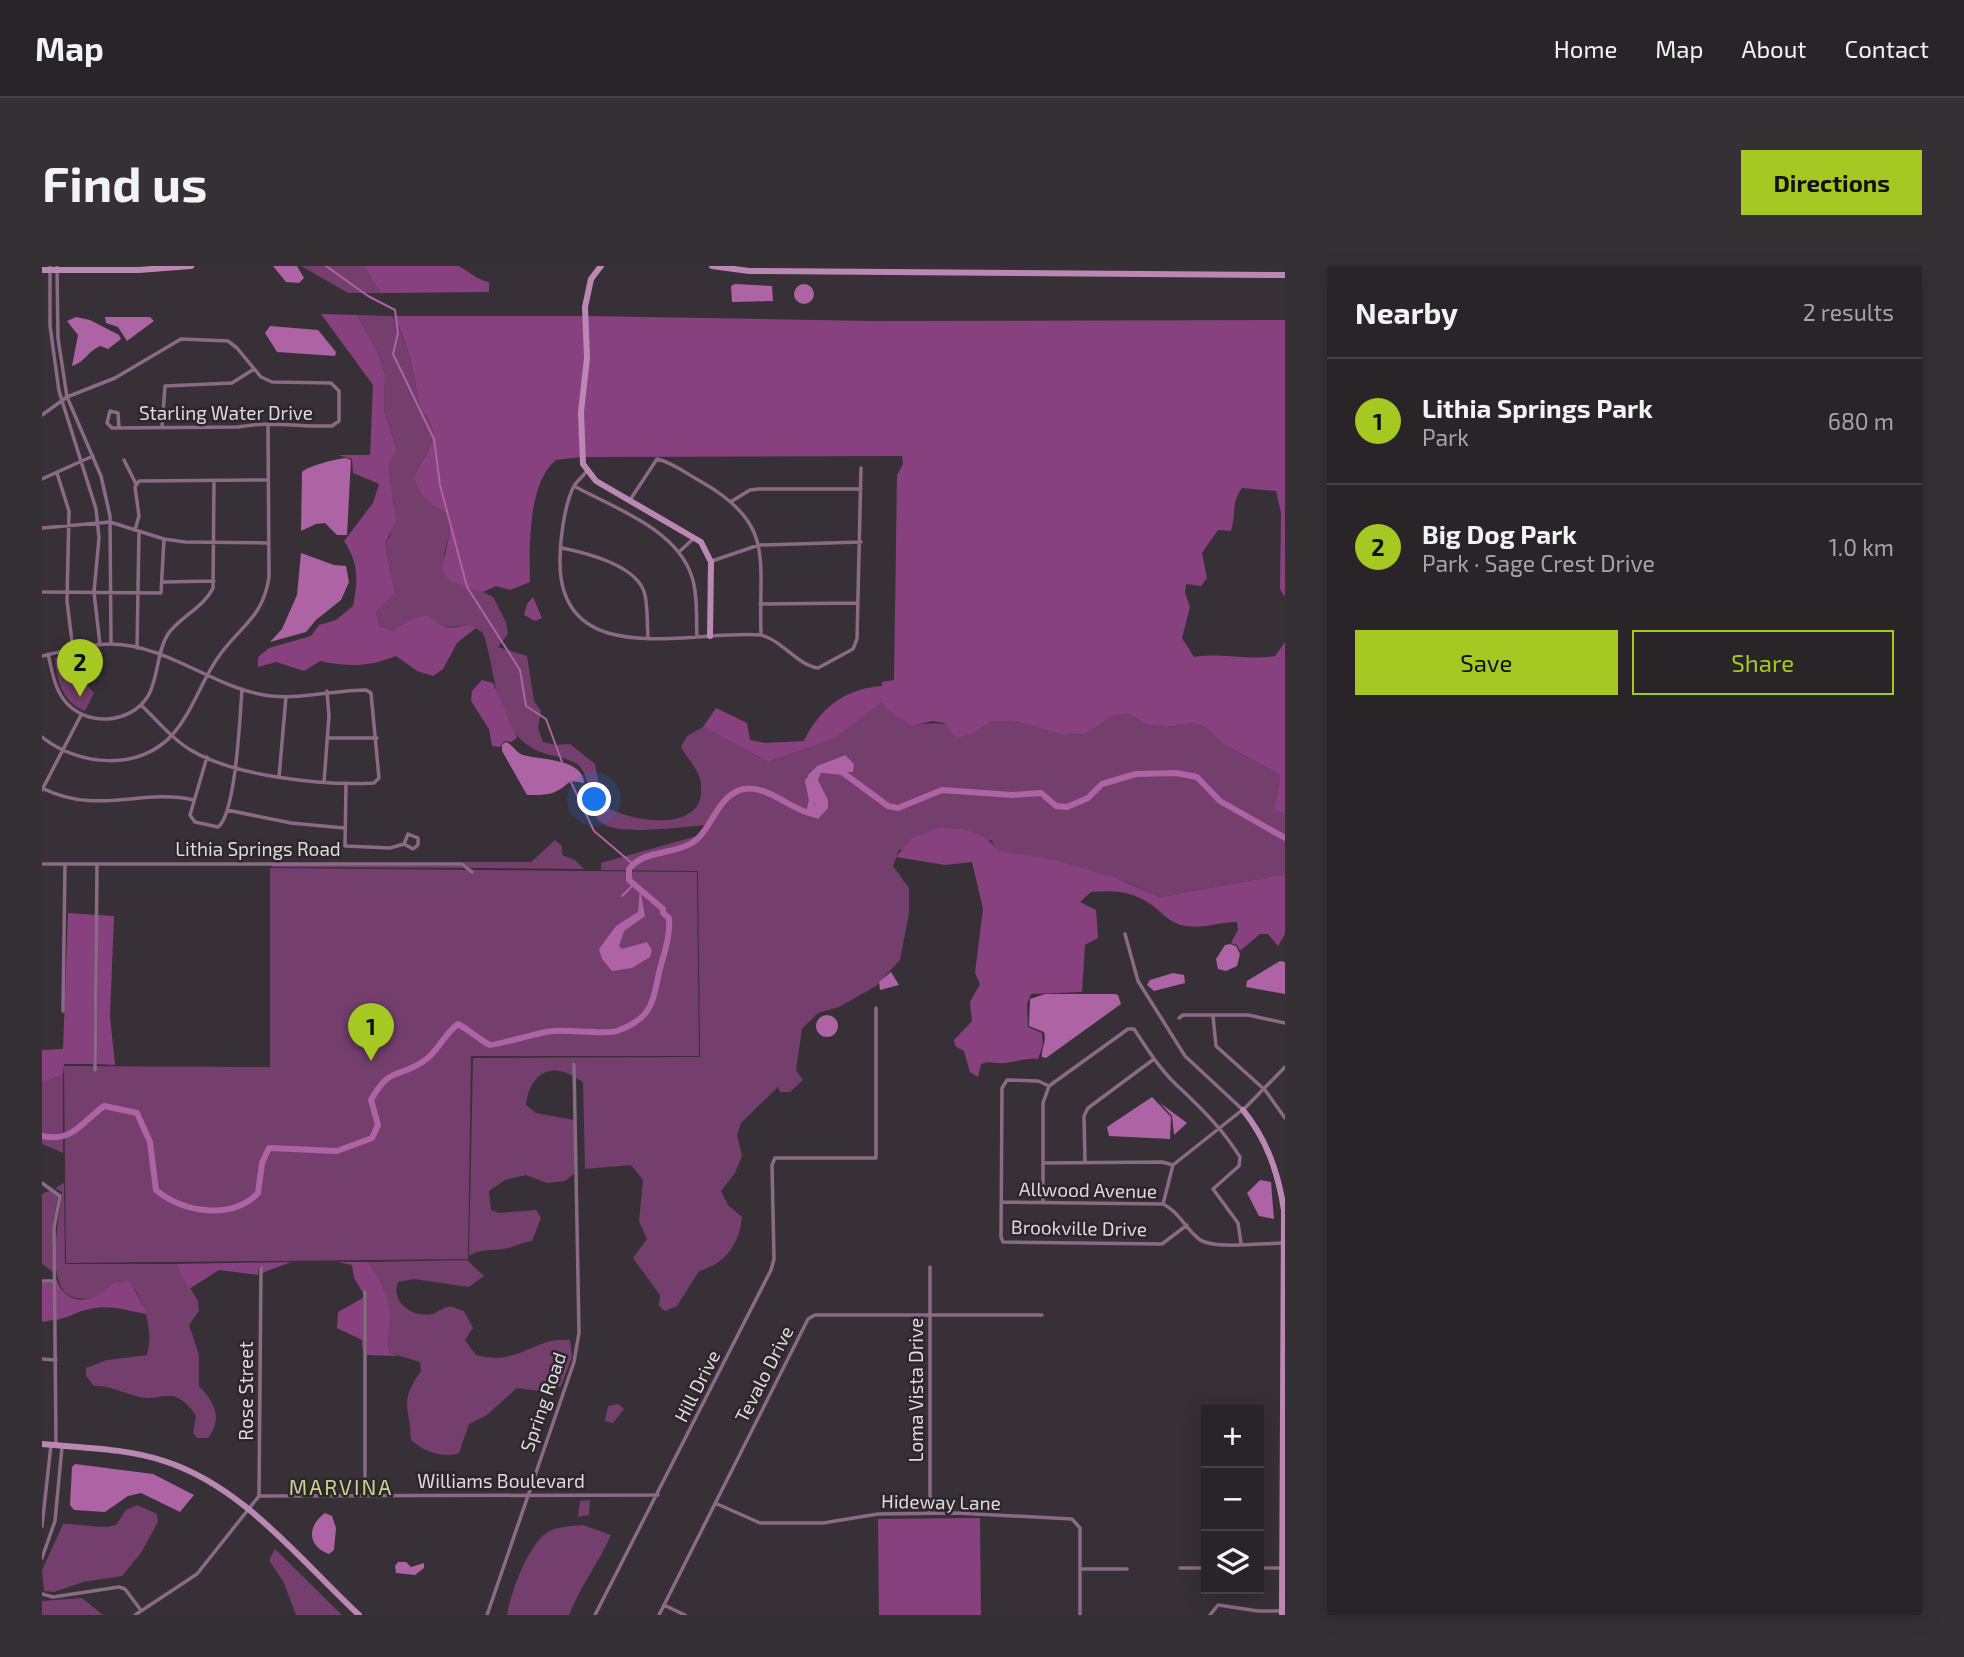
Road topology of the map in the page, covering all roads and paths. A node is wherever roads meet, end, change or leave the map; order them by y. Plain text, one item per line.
1 (191, 266) edge
2 (595, 266) edge
3 (601, 266) edge
4 (712, 266) edge
5 (727, 266) edge
6 (54, 268) edge
7 (42, 269) edge
8 (760, 271) junction
9 (1285, 275) edge
10 (591, 278) junction
11 (254, 369) junction
12 (67, 397) junction
13 (61, 401) junction
14 (42, 415) edge
15 (162, 427) junction
16 (268, 427) junction
17 (119, 428) junction
18 (93, 456) junction
19 (124, 460) dead end
20 (82, 461) junction
21 (861, 468) dead end
22 (57, 472) junction
23 (586, 472) junction
24 (42, 480) edge
25 (268, 480) junction
26 (214, 481) junction
27 (136, 484) junction
28 (574, 486) junction
29 (861, 489) junction
30 (630, 500) junction
31 (732, 501) junction
32 (97, 522) junction
33 (110, 522) junction
34 (70, 524) junction
35 (42, 528) edge
36 (137, 531) junction
37 (695, 538) junction
38 (164, 539) junction
39 (861, 542) junction
40 (215, 543) junction
41 (268, 543) junction
42 (759, 545) junction
43 (561, 548) junction
44 (679, 552) junction
45 (710, 562) junction
46 (164, 582) junction
47 (215, 582) junction
48 (42, 592) edge
49 (67, 592) junction
50 (94, 592) junction
51 (111, 593) junction
52 (138, 594) junction
53 (857, 603) junction
54 (760, 604) junction
55 (761, 635) junction
56 (710, 636) junction
57 (698, 637) junction
58 (648, 639) junction
59 (111, 644) junction
60 (100, 645) junction
61 (137, 648) junction
62 (73, 650) junction
63 (48, 654) junction
64 (160, 654) junction
65 (42, 656) edge
66 (208, 675) junction
67 (242, 689) junction
68 (327, 691) junction
69 (286, 697) junction
70 (141, 705) junction
71 (81, 714) junction
72 (172, 736) junction
73 (42, 737) edge
74 (327, 738) junction
75 (377, 738) junction
76 (62, 751) junction
77 (207, 757) junction
78 (236, 766) junction
79 (279, 776) junction
80 (324, 782) junction
81 (346, 783) junction
82 (42, 789) edge
83 (194, 800) junction
84 (227, 810) junction
85 (344, 828) junction
86 (404, 844) junction
87 (42, 864) edge
88 (65, 864) junction
89 (97, 864) junction
90 (471, 872) dead end
91 (1125, 934) dead end
92 (876, 1008) dead end
93 (63, 1011) dead end
94 (1213, 1016) junction
95 (1179, 1018) dead end
96 (1285, 1023) edge
97 (1154, 1059) junction
98 (574, 1064) dead end
99 (1285, 1068) edge
100 (95, 1070) dead end
101 (1049, 1086) junction
102 (1265, 1090) junction
103 (1243, 1110) junction
104 (1285, 1118) edge
105 (1222, 1127) junction
106 (1085, 1162) junction
107 (1043, 1163) junction
108 (1173, 1165) junction
109 (42, 1183) edge
110 (1001, 1202) junction
111 (1044, 1202) junction
112 (1163, 1204) junction
113 (1187, 1225) junction
114 (1285, 1243) edge
115 (1241, 1244) junction
116 (930, 1267) dead end
117 (261, 1268) dead end
118 (42, 1281) edge
119 (54, 1281) junction
120 (365, 1292) dead end
121 (929, 1314) junction
122 (1042, 1315) dead end
123 (1284, 1356) edge
124 (42, 1359) edge
125 (56, 1360) junction
126 (42, 1446) edge
127 (56, 1447) junction
128 (1284, 1469) edge
129 (526, 1494) junction
130 (365, 1495) junction
131 (658, 1495) junction
132 (259, 1496) junction
133 (715, 1503) junction
134 (246, 1511) junction
135 (930, 1514) junction
136 (42, 1526) edge
137 (42, 1558) edge
138 (1283, 1567) junction
139 (1180, 1568) dead end
140 (1201, 1568) edge
141 (1264, 1568) edge
142 (1081, 1569) junction
143 (1127, 1569) dead end
144 (42, 1594) edge
145 (664, 1605) junction
146 (140, 1609) junction
147 (1283, 1612) edge
148 (135, 1615) edge
149 (359, 1615) edge
150 (487, 1615) edge
151 (595, 1615) edge
152 (659, 1615) edge
153 (685, 1615) edge
154 (1080, 1615) edge
155 (1210, 1615) edge

1 - 6 main road
2 - 10 main road
3 - 10 main road
4 - 8 main road
5 - 8 main road
6 - 7 main road
6 - 12 street
6 - 13 street
8 - 9 main road
10 - 23 main road
11 - 12 street, Starling Water Drive
11 - 15 street
11 - 16 street, Starling Water Drive
12 - 13 street, Starling Water Drive
12 - 18 street
13 - 14 street, Starling Water Drive
13 - 20 street
15 - 16 street, Starling Water Drive
15 - 17 street, Starling Water Drive
16 - 25 street
17 - 17 street, Starling Water Drive
18 - 20 street
18 - 33 street
19 - 27 street
20 - 22 street
20 - 32 street
21 - 29 street
22 - 24 street
22 - 34 street
23 - 28 street
23 - 30 main road
25 - 26 street
25 - 41 street
26 - 27 street
26 - 40 street
27 - 36 street
28 - 43 street
28 - 44 street
29 - 31 street
29 - 39 street
30 - 31 street
30 - 37 main road
31 - 42 street
32 - 33 street
32 - 34 street
32 - 50 street
33 - 36 street
33 - 51 street
34 - 35 street
34 - 49 street
36 - 38 street
36 - 52 street
37 - 44 street
37 - 45 main road
38 - 40 street
38 - 46 street
39 - 42 street
39 - 53 street
40 - 41 street
40 - 47 street
41 - 66 street
42 - 45 street
42 - 54 street
43 - 58 street
43 - 58 street
44 - 57 street
45 - 56 main road
46 - 47 street
46 - 52 street
47 - 64 street
48 - 49 street
49 - 50 street
49 - 62 street
50 - 51 street
50 - 60 street
51 - 52 street
51 - 59 street
52 - 61 street
53 - 54 street
53 - 55 street
54 - 55 street
55 - 56 street
56 - 57 street
57 - 58 street
59 - 60 street
59 - 61 street
60 - 62 street
61 - 64 street
62 - 63 street
63 - 65 street
63 - 71 street
64 - 66 street
64 - 70 street
66 - 67 street
66 - 72 street
67 - 69 street
67 - 78 street
68 - 69 street
68 - 74 street
68 - 75 street
69 - 79 street
70 - 71 street
70 - 72 street
71 - 76 street
72 - 76 street
72 - 77 street
73 - 76 street
74 - 75 street
74 - 80 street
75 - 81 street
76 - 82 street
77 - 78 street
77 - 83 street
78 - 79 street
78 - 84 street
79 - 80 street
80 - 81 street
81 - 85 street
82 - 83 street
83 - 84 street
84 - 85 street
85 - 86 street
86 - 86 street
87 - 88 street, Lithia Springs Road
88 - 89 street, Lithia Springs Road
88 - 93 street
89 - 90 street, Lithia Springs Road
89 - 100 street
91 - 103 street
92 - 131 street, Hill Drive
94 - 95 street
94 - 96 street
94 - 102 street
97 - 101 street
97 - 105 street
97 - 106 street
98 - 129 street, Spring Road
99 - 102 street
101 - 107 street
101 - 110 street, Brookville Drive
102 - 103 street
102 - 104 street
103 - 105 street
103 - 114 main road
105 - 108 street
105 - 115 street
106 - 107 street
106 - 108 street
107 - 111 street
108 - 112 street
109 - 119 street
110 - 111 street, Allwood Avenue
110 - 113 street, Brookville Drive
111 - 112 street, Allwood Avenue
112 - 113 street, Allwood Avenue
113 - 115 street, Allwood Avenue
114 - 115 street, Allwood Avenue
114 - 123 main road
116 - 121 street, Loma Vista Drive
117 - 132 street, Rose Street
118 - 119 street
119 - 125 street
120 - 130 street
121 - 122 street, Tevalo Drive
121 - 133 street, Tevalo Drive
121 - 135 street, Loma Vista Drive
123 - 128 main road
124 - 125 street
125 - 127 street
126 - 127 main road
127 - 134 main road
127 - 136 street
127 - 137 street
128 - 138 main road
129 - 130 street, Williams Boulevard
129 - 131 street, Williams Boulevard
129 - 150 street, Spring Road
130 - 132 street, Williams Boulevard
131 - 151 street, Hill Drive
132 - 134 street
133 - 135 street, Hideway Lane
133 - 145 street, Tevalo Drive
134 - 146 street
134 - 149 main road
135 - 142 street, Hideway Lane
138 - 141 street
138 - 147 main road
139 - 140 street
142 - 143 street
142 - 154 street, Hideway Lane
144 - 146 street
145 - 152 street, Tevalo Drive
145 - 153 street
146 - 148 street
147 - 155 street

